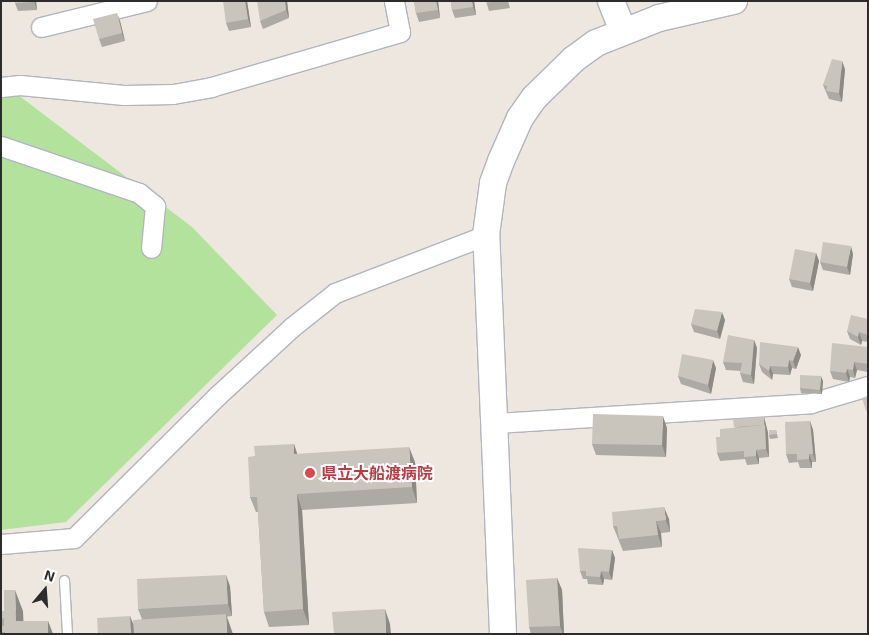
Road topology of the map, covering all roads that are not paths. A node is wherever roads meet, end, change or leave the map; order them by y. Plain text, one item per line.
1 (147, 1) edge
2 (394, 1) edge
3 (611, 1) edge
4 (734, 1) edge
5 (41, 27) dead end
6 (623, 30) junction
7 (1, 87) edge
8 (1, 146) edge
9 (486, 235) junction
10 (151, 248) dead end
11 (868, 386) edge
12 (496, 423) junction
13 (1, 544) edge
14 (64, 580) dead end
15 (67, 634) edge
16 (503, 634) edge

1 - 5 street
2 - 7 street
3 - 6 street
4 - 6 street
6 - 9 street
8 - 10 street
9 - 12 street
9 - 13 street
11 - 12 street
12 - 16 street
14 - 15 lane

